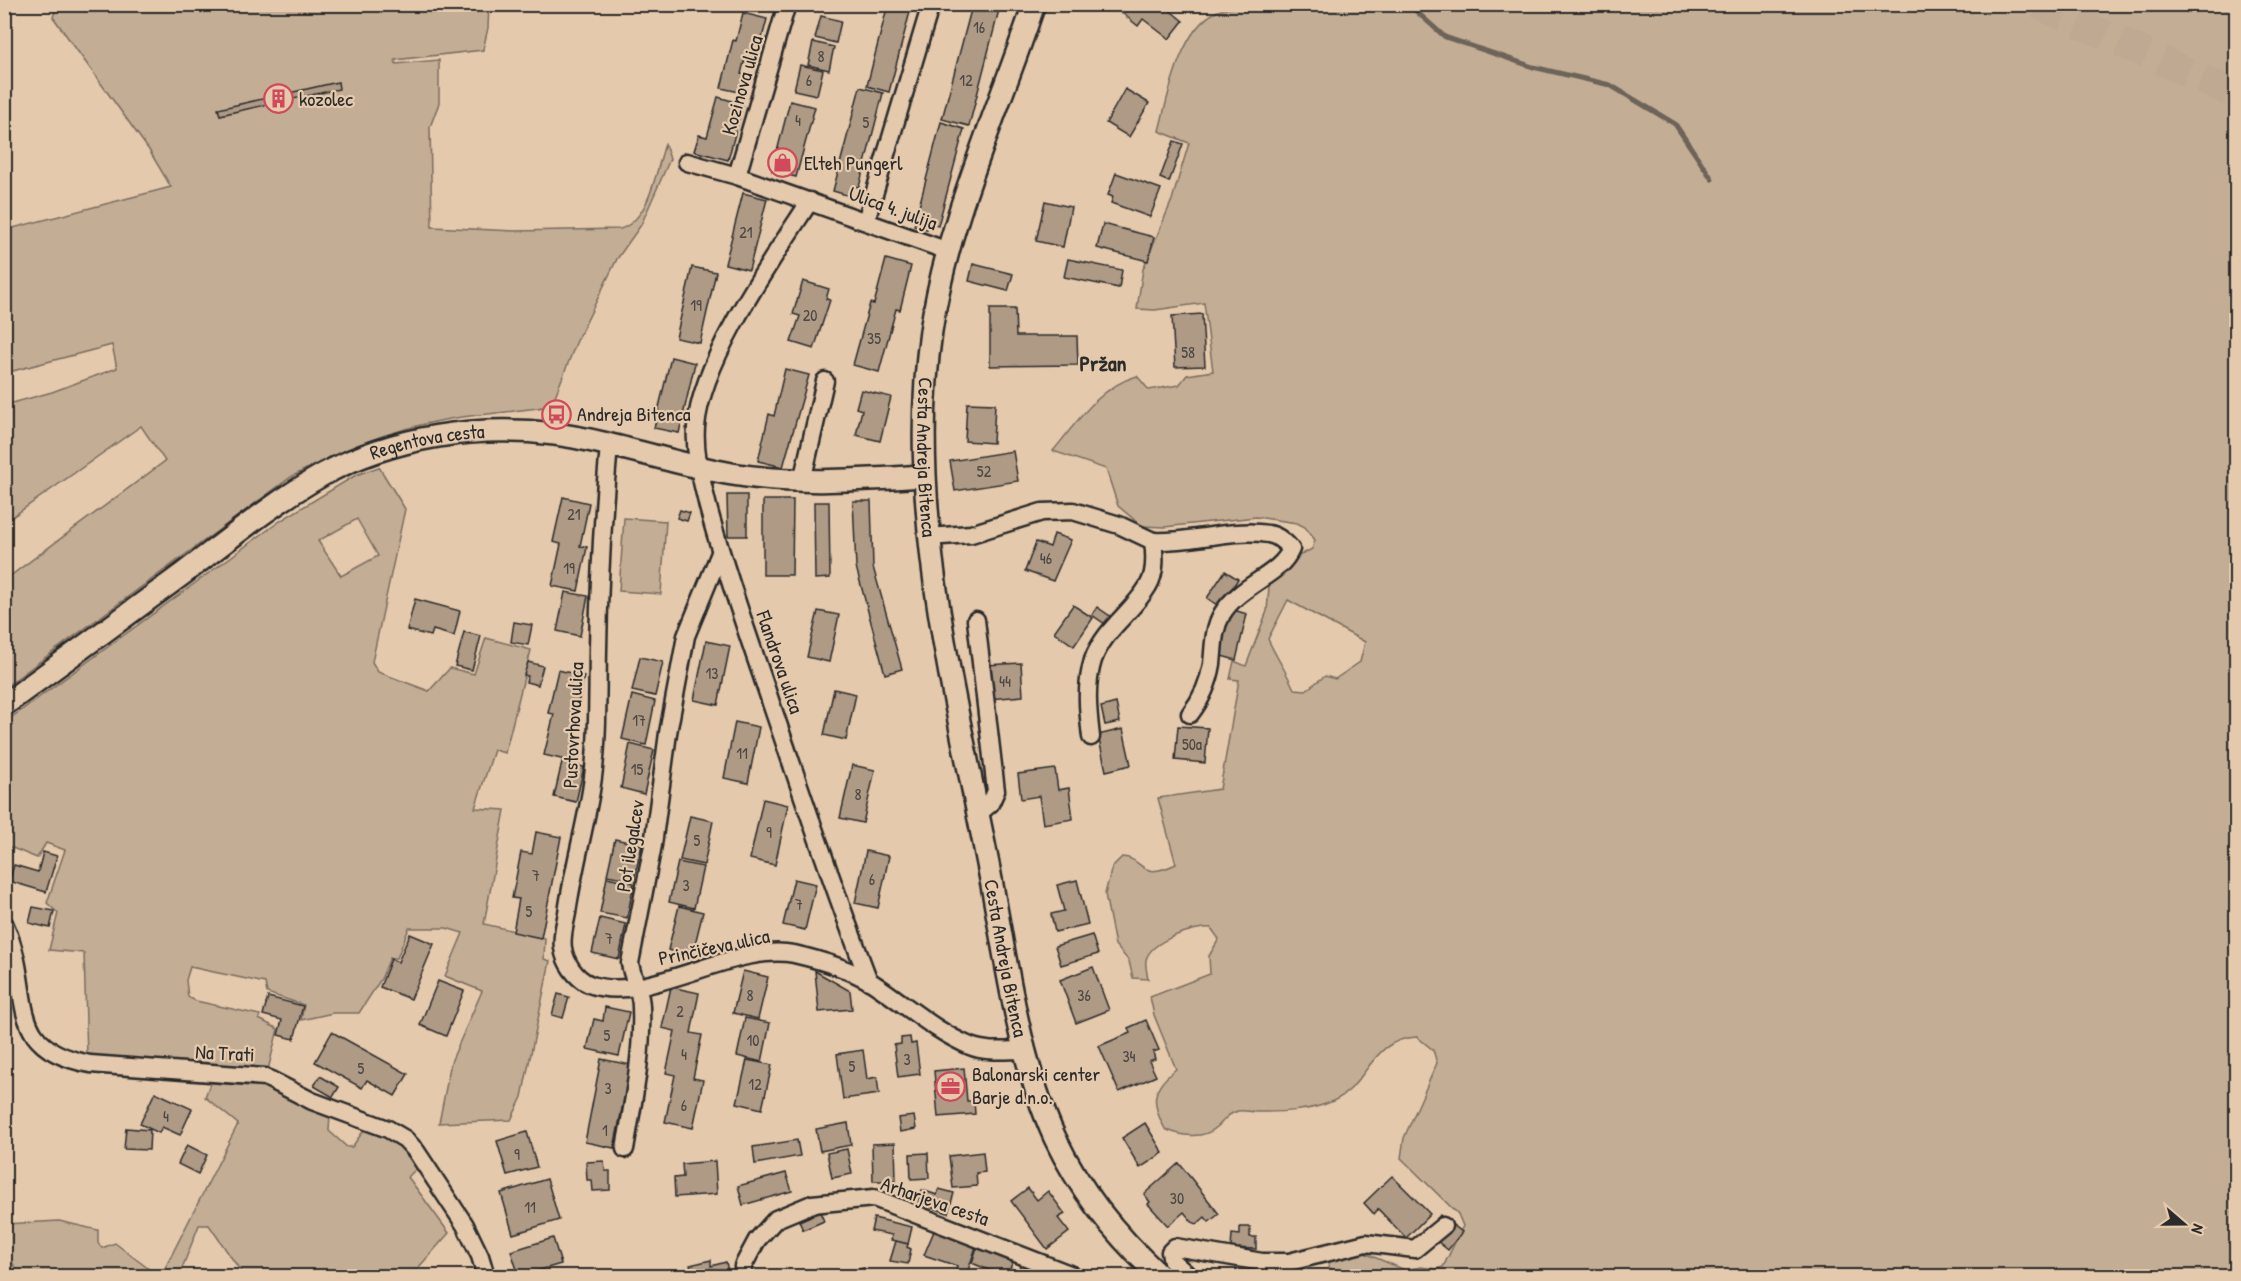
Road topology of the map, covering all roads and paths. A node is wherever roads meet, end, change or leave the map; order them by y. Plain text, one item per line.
1 (787, 4) edge
2 (931, 4) edge
3 (1034, 4) edge
4 (687, 162) dead end
5 (737, 176) junction
6 (810, 201) junction
7 (866, 221) junction
8 (948, 250) junction
9 (825, 381) dead end
10 (609, 445) junction
11 (698, 468) junction
12 (924, 476) junction
13 (802, 482) junction
14 (928, 537) junction
15 (1154, 541) junction
16 (720, 553) junction
17 (976, 620) dead end
18 (4, 705) edge
19 (1190, 714) dead end
20 (1091, 738) dead end
21 (978, 814) junction
22 (4, 923) edge
23 (869, 981) junction
24 (639, 986) junction
25 (599, 987) joint
26 (1025, 1050) junction
27 (625, 1149) dead end
28 (1443, 1226) dead end
29 (1072, 1275) edge
30 (486, 1276) edge
31 (743, 1276) edge
32 (1160, 1276) edge
33 (1189, 1276) edge

1 - 5 street, Kozinova ulica
2 - 7 street
3 - 8 street, Cesta Andreja Bitenca
4 - 5 street, Ulica 4. julija
5 - 6 street, Ulica 4. julija
6 - 7 street, Ulica 4. julija
6 - 11 street, Flandrova ulica
7 - 8 street, Ulica 4. julija
8 - 12 street, Cesta Andreja Bitenca
9 - 13 street
10 - 11 street, Regentova cesta
10 - 18 street, Regentova cesta
10 - 25 street, Pustovrhova ulica
11 - 13 street, Regentova cesta
11 - 16 street, Flandrova ulica
12 - 13 street, Regentova cesta
12 - 14 street, Cesta Andreja Bitenca
14 - 15 street
14 - 21 street, Cesta Andreja Bitenca
15 - 19 street
15 - 20 street
16 - 23 street, Flandrova ulica
16 - 24 street, Pot ilegalcev
17 - 21 street
21 - 26 street, Cesta Andreja Bitenca
22 - 30 street, Na Trati
23 - 24 street, Prinčičeva ulica
23 - 26 street
24 - 25 street, Prinčičeva ulica
24 - 27 street, Pot ilegalcev
26 - 32 street, Cesta Andreja Bitenca
28 - 33 street
29 - 31 street, Arharjeva cesta

